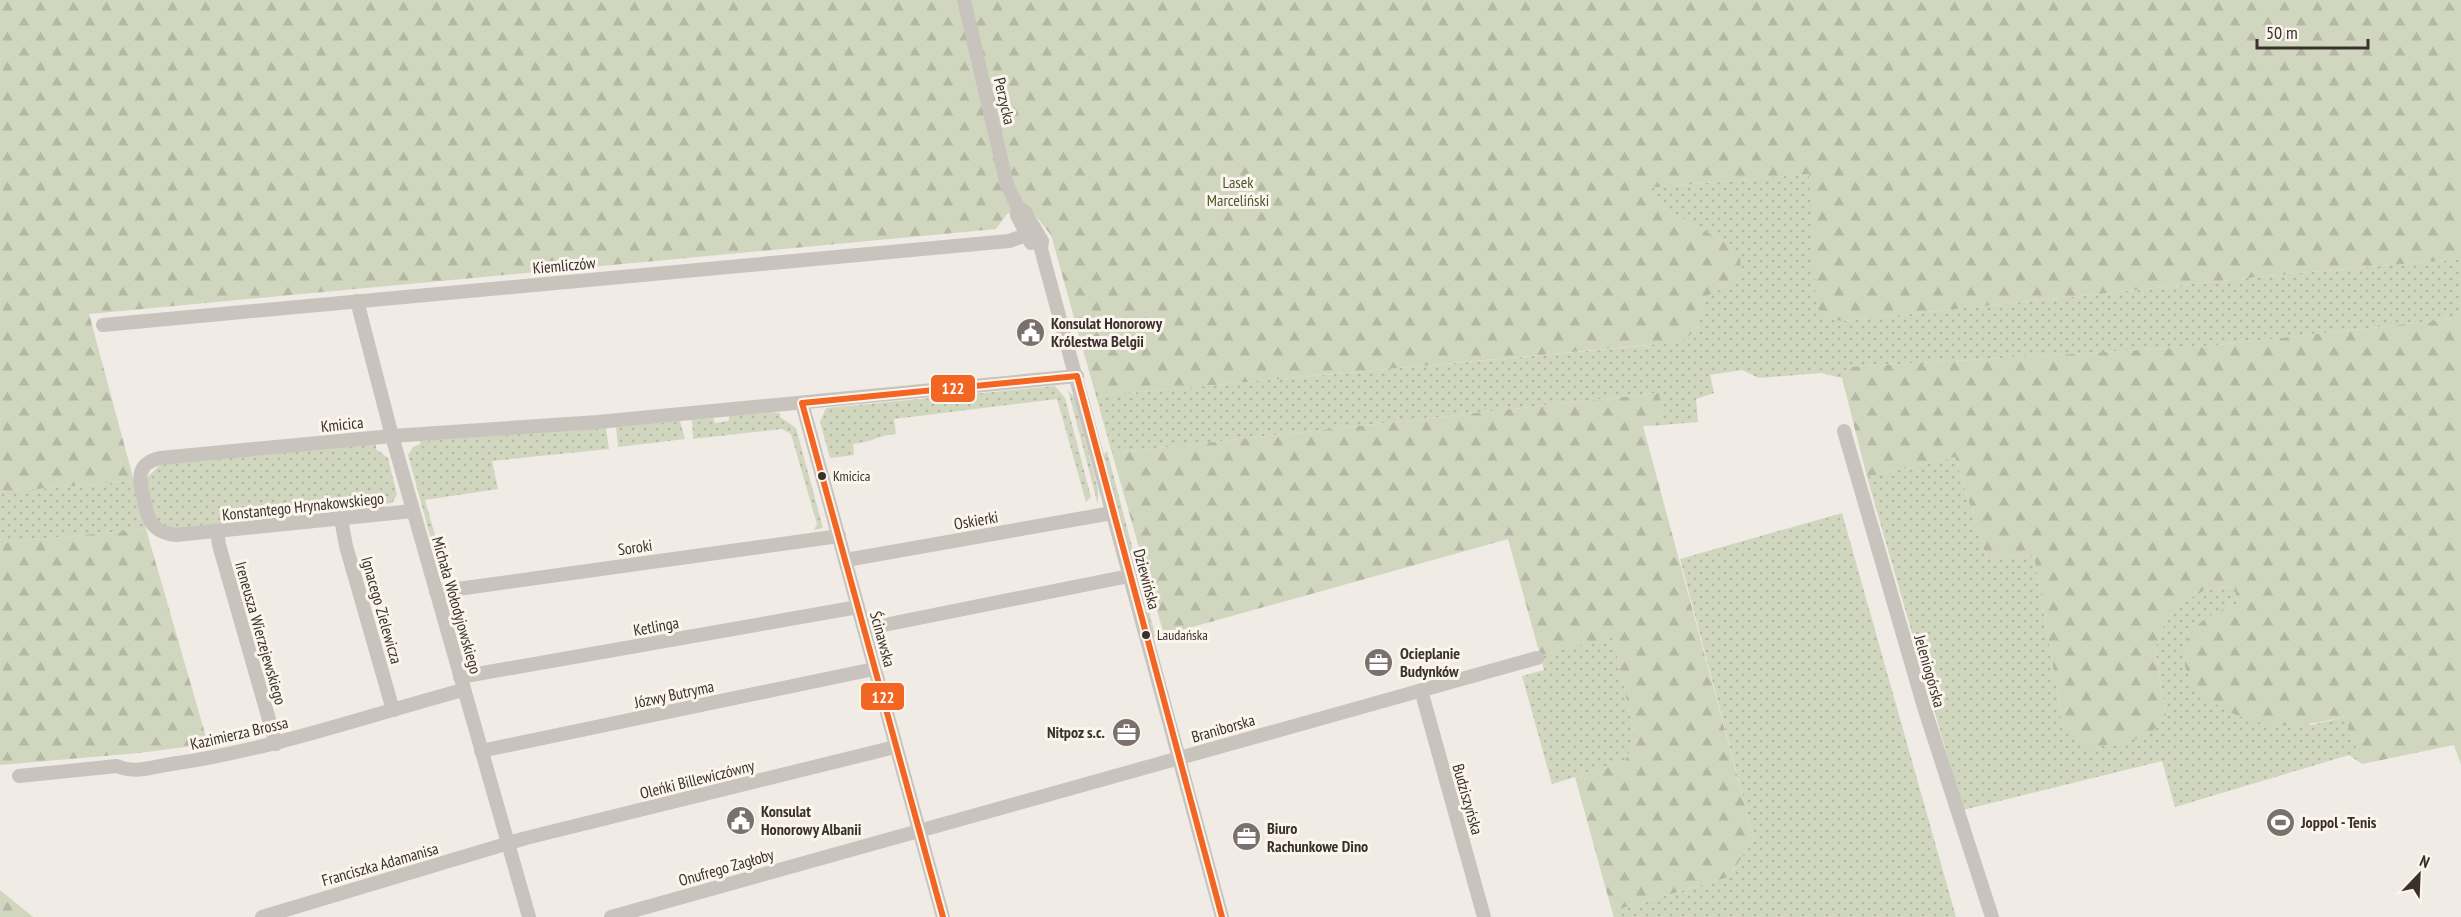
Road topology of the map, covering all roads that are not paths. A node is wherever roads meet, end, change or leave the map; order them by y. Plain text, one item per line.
1 (964, 0) edge
2 (1018, 207) junction
3 (1027, 235) junction
4 (1041, 249) junction
5 (357, 301) junction
6 (103, 325) dead end
7 (1077, 376) junction
8 (802, 403) junction
9 (1844, 431) dead end
10 (392, 436) junction
11 (413, 511) junction
12 (1112, 513) junction
13 (341, 519) junction
14 (218, 531) junction
15 (197, 533) joint
16 (839, 536) junction
17 (846, 560) junction
18 (1129, 576) junction
19 (436, 592) junction
20 (858, 607) junction
21 (864, 629) junction
22 (1537, 658) dead end
23 (874, 669) junction
24 (461, 683) junction
25 (1421, 690) junction
26 (393, 710) junction
27 (276, 744) junction
28 (895, 747) junction
29 (480, 751) junction
30 (1178, 758) junction
31 (19, 776) dead end
32 (919, 830) junction
33 (507, 844) junction
34 (262, 917) edge
35 (529, 917) edge
36 (612, 917) edge
37 (943, 917) edge
38 (1222, 917) edge
39 (1484, 917) edge
40 (1992, 917) edge

1 - 2 street, Perzycka
2 - 3 street, Dziewińska
2 - 4 street, Dziewińska
3 - 4 street, Dziewińska
3 - 5 street, Kiemliczów
4 - 7 street, Dziewińska
5 - 6 street, Kiemliczów
5 - 10 street, Michała Wołodyjowskiego
7 - 8 street, Kmicica
7 - 12 street, Dziewińska
8 - 10 street, Kmicica
8 - 16 street, Ścinawska
9 - 40 street, Jeleniogórska
10 - 11 street, Michała Wołodyjowskiego
10 - 15 street, Kmicica
11 - 13 street, Konstantego Hrynakowskiego
11 - 19 street, Michała Wołodyjowskiego
12 - 17 street, Oskierki
12 - 18 street, Dziewińska
13 - 14 street, Konstantego Hrynakowskiego
13 - 26 street, Ignacego Zielewicza
14 - 15 street, Konstantego Hrynakowskiego
14 - 27 street, Ireneusza Wierzejewskiego
16 - 17 street, Ścinawska
16 - 19 street, Soroki
17 - 20 street, Ścinawska
18 - 21 street
18 - 30 street, Dziewińska
19 - 24 street, Michała Wołodyjowskiego
20 - 21 street, Ścinawska
20 - 24 street, Ketlinga
21 - 23 street, Ścinawska
22 - 25 street, Braniborska
23 - 28 street, Ścinawska
23 - 29 street, Józwy Butryma
24 - 26 street, Kazimierza Brossa
24 - 29 street, Michała Wołodyjowskiego
25 - 30 street, Braniborska
25 - 39 street, Budziszyńska
26 - 27 street, Kazimierza Brossa
27 - 31 street, Kazimierza Brossa
28 - 32 street, Ścinawska
28 - 33 street, Oleńki Billewiczówny
29 - 33 street, Michała Wołodyjowskiego
30 - 32 street, Braniborska
30 - 38 street, Dziewińska
32 - 36 street, Onufrego Zagłoby
32 - 37 street, Ścinawska
33 - 34 street, Franciszka Adamanisa
33 - 35 street, Michała Wołodyjowskiego

